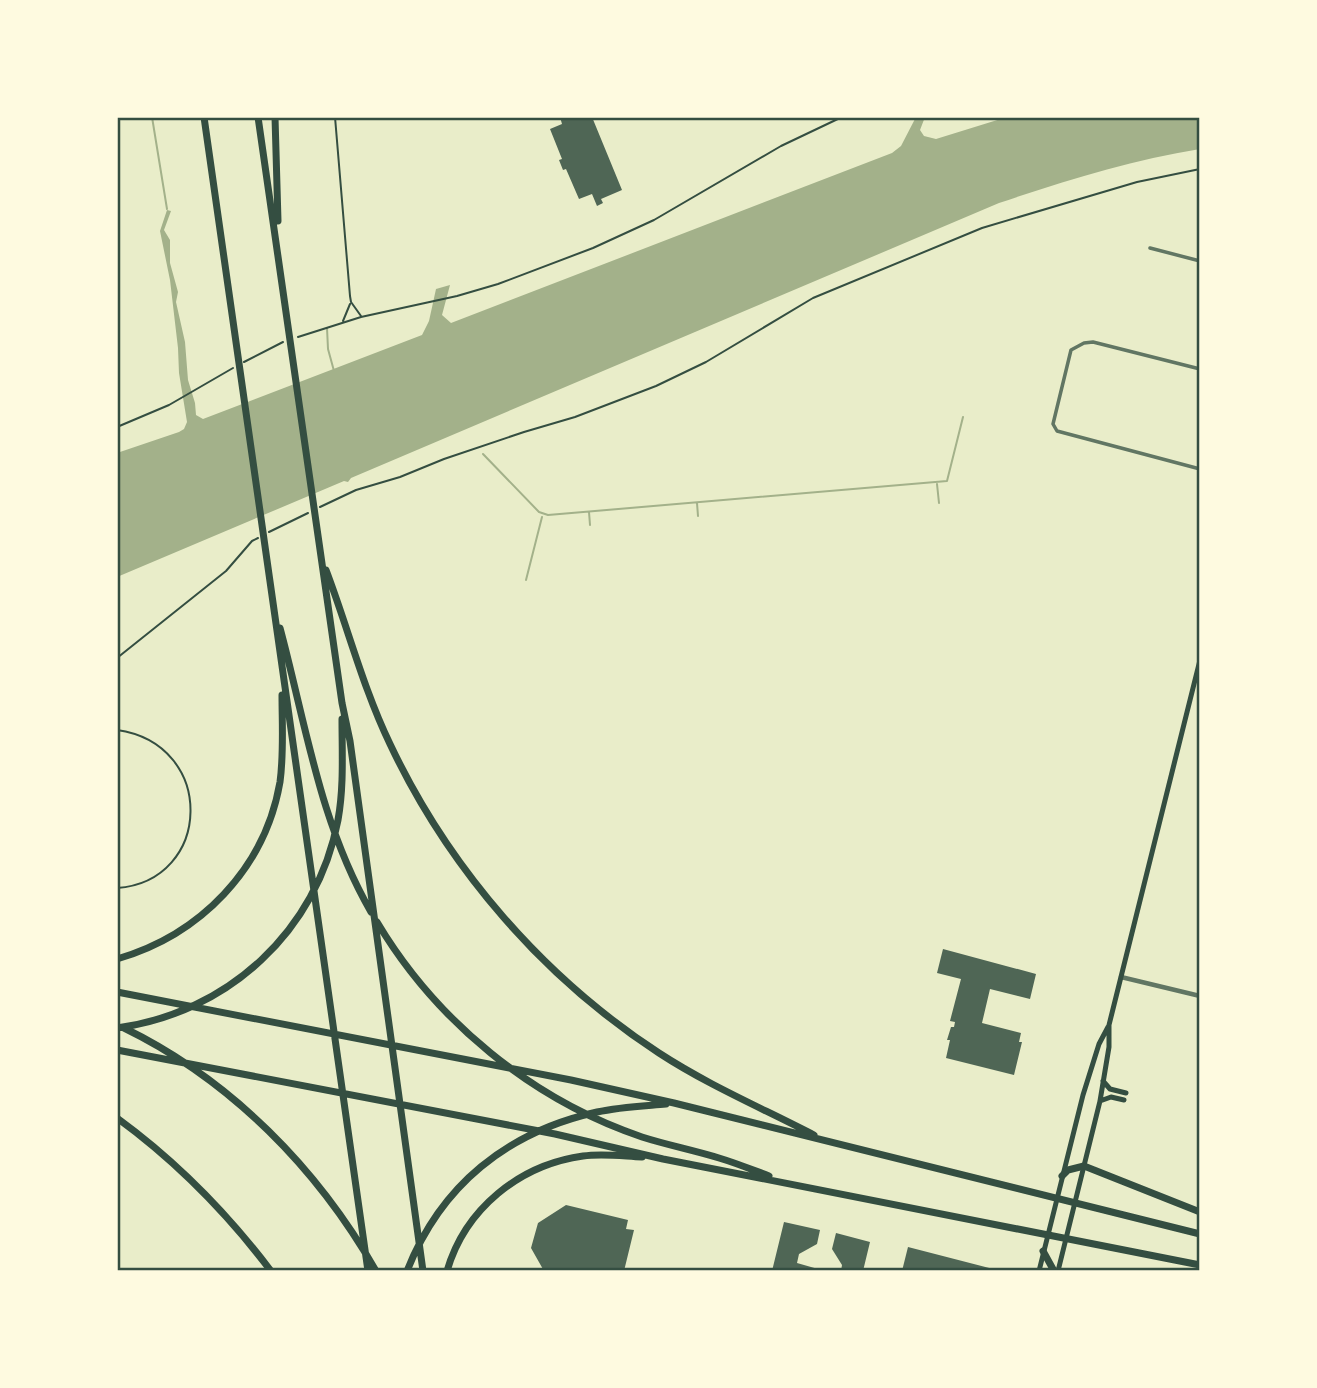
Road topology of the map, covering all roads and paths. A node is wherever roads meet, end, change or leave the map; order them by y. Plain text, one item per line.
1 (204, 117) edge
2 (258, 117) edge
3 (275, 117) edge
4 (335, 117) edge
5 (842, 117) edge
6 (1200, 169) edge
7 (1150, 248) dead end
8 (278, 253) junction
9 (1200, 261) edge
10 (351, 302) junction
11 (361, 317) junction
12 (343, 322) junction
13 (1200, 369) edge
14 (117, 426) edge
15 (1200, 469) edge
16 (321, 557) junction
17 (272, 597) junction
18 (117, 658) edge
19 (1200, 660) edge
20 (282, 670) junction
21 (342, 703) junction
22 (117, 730) edge
23 (117, 888) edge
24 (117, 960) edge
25 (1121, 977) junction
26 (117, 992) edge
27 (1200, 996) edge
28 (1109, 1025) junction
29 (117, 1027) edge
30 (117, 1050) edge
31 (1103, 1081) junction
32 (1100, 1101) junction
33 (674, 1103) junction
34 (117, 1118) edge
35 (824, 1140) junction
36 (663, 1159) junction
37 (1084, 1166) junction
38 (1062, 1176) junction
39 (790, 1184) junction
40 (1200, 1212) edge
41 (1200, 1234) edge
42 (1043, 1251) junction
43 (1200, 1265) edge
44 (271, 1271) edge
45 (368, 1271) edge
46 (376, 1271) edge
47 (407, 1271) edge
48 (423, 1271) edge
49 (447, 1271) edge
50 (1038, 1271) edge
51 (1056, 1271) edge

1 - 17 highway
2 - 8 highway
3 - 8 highway
4 - 10 path
5 - 11 path
6 - 18 path
7 - 9 street
8 - 16 highway
10 - 11 path
10 - 12 path
11 - 12 path
12 - 14 path
13 - 15 street
16 - 21 highway
16 - 35 highway
17 - 20 highway
17 - 39 highway
19 - 25 main road
20 - 24 highway
20 - 45 highway
21 - 29 highway
21 - 48 highway
22 - 23 path
25 - 27 street
25 - 28 main road
26 - 33 highway
28 - 31 main road
28 - 38 main road
29 - 46 highway
30 - 36 highway
31 - 32 main road
31 - 32 main road
32 - 37 main road
33 - 35 highway
33 - 47 highway
34 - 44 highway
35 - 41 highway
36 - 39 highway
36 - 49 highway
37 - 38 highway
37 - 40 highway
37 - 51 main road
38 - 42 main road
39 - 43 highway
42 - 50 main road
42 - 51 highway

